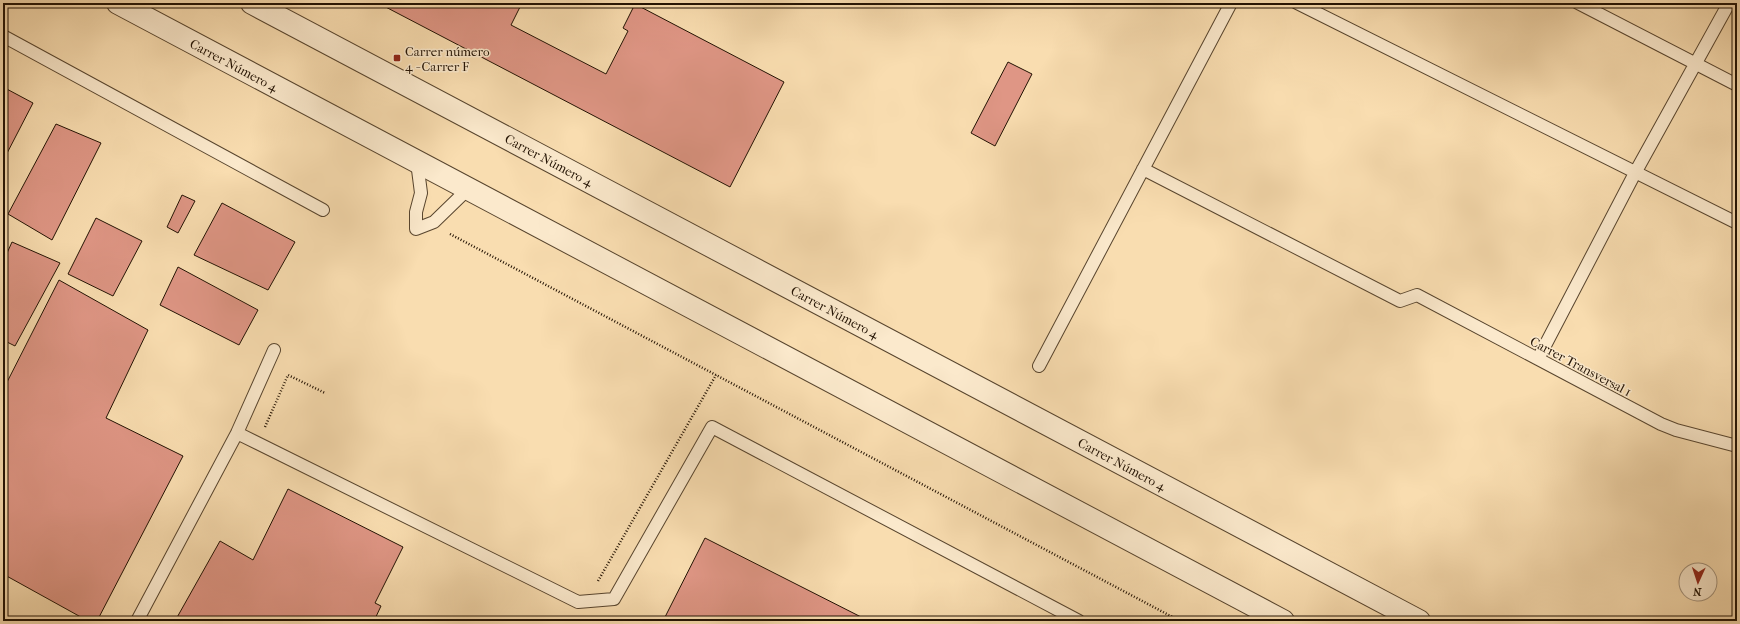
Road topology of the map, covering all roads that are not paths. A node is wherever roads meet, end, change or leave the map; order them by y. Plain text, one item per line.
1 (118, 3) edge
2 (252, 3) edge
3 (1231, 3) edge
4 (1296, 3) edge
5 (1578, 3) edge
6 (1729, 3) edge
7 (3, 36) edge
8 (1696, 63) junction
9 (1737, 85) edge
10 (417, 162) junction
11 (1143, 169) junction
12 (1636, 172) junction
13 (468, 189) junction
14 (323, 210) dead end
15 (1737, 223) edge
16 (274, 350) dead end
17 (1538, 359) junction
18 (1039, 366) dead end
19 (237, 433) junction
20 (1737, 446) edge
21 (137, 621) edge
22 (1078, 621) edge
23 (1283, 621) edge
24 (1419, 621) edge

1 - 10 street, Carrer Número 4
2 - 24 street, Carrer Número 4
3 - 11 lane
4 - 12 lane
5 - 8 lane
6 - 8 lane
7 - 14 lane
8 - 9 lane
8 - 12 lane
10 - 13 street, Carrer Número 4
10 - 13 lane
11 - 17 lane, Carrer Transversal 1
11 - 18 lane
12 - 15 lane
12 - 17 lane
13 - 23 street, Carrer Número 4
16 - 19 lane
17 - 20 lane, Carrer Transversal 1
19 - 21 lane
19 - 22 lane

